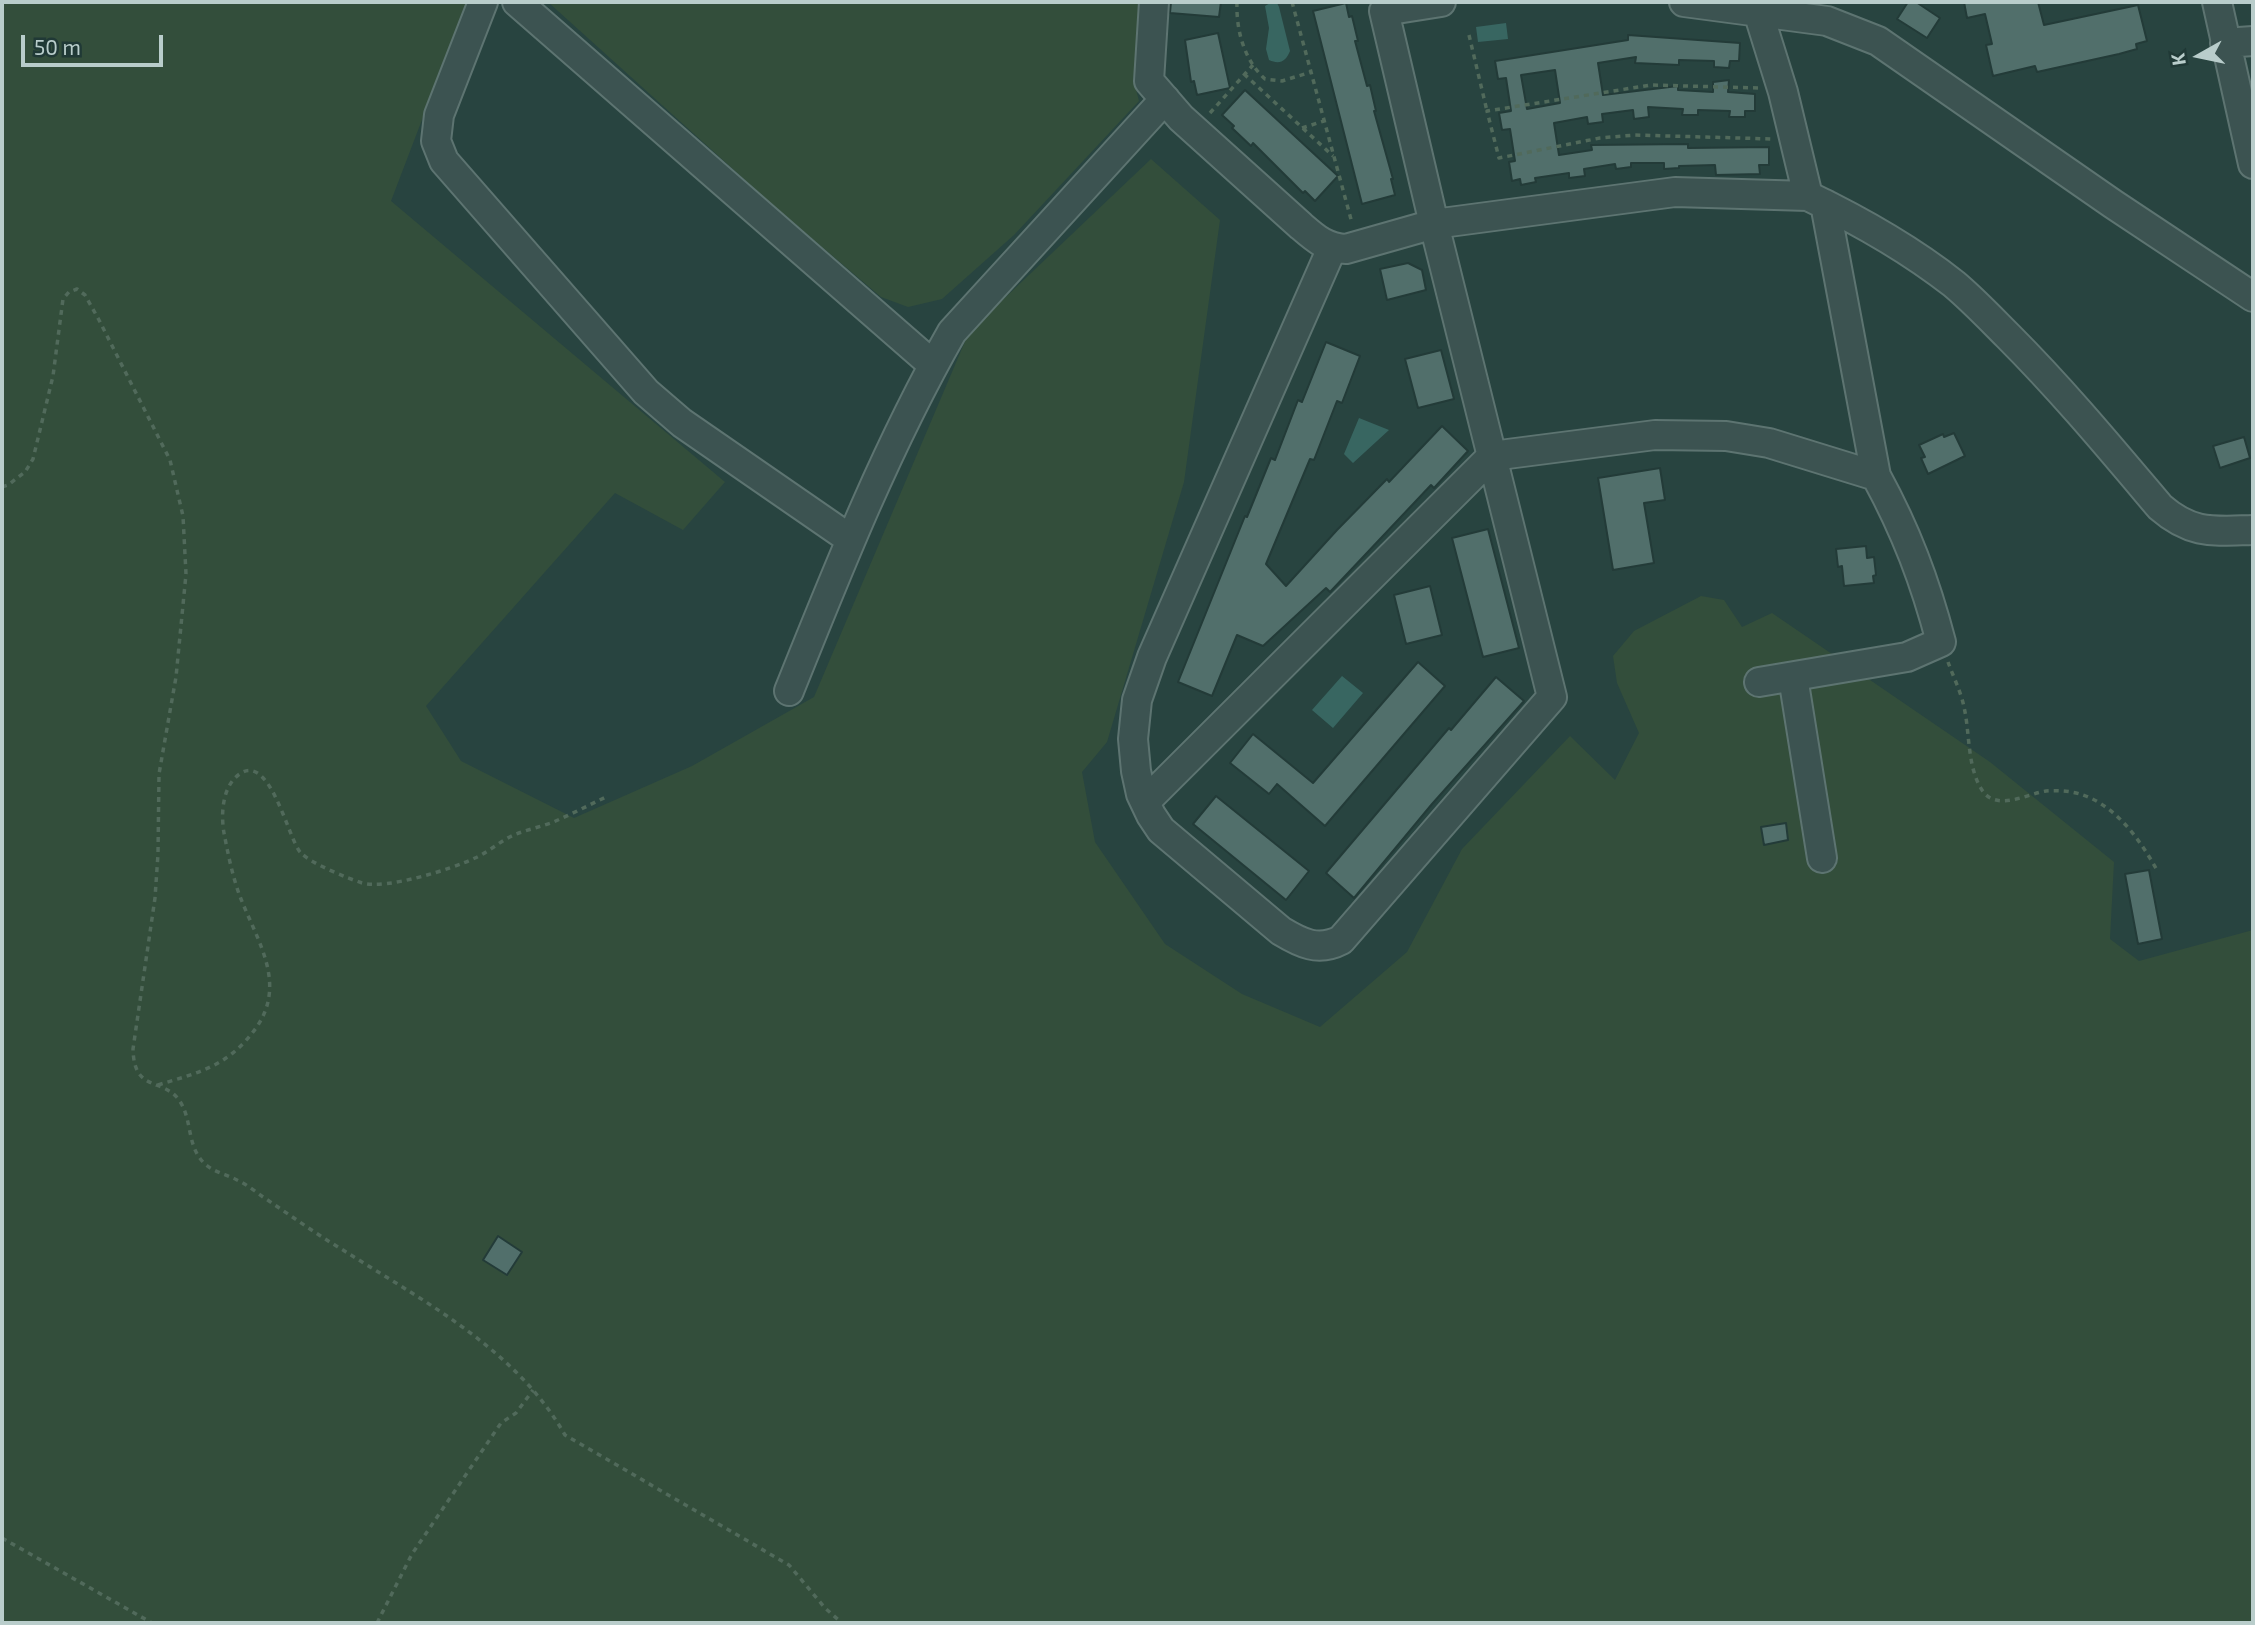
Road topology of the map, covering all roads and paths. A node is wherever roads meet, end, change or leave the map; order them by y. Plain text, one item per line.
1 (483, 2) edge
2 (517, 2) edge
3 (1154, 2) edge
4 (1237, 2) edge
5 (1292, 2) edge
6 (1441, 2) edge
7 (1684, 2) edge
8 (2217, 2) edge
9 (1383, 6) edge
10 (1756, 6) edge
11 (1469, 35) dead end
12 (2253, 41) edge
13 (2225, 43) junction
14 (1253, 65) junction
15 (1311, 72) junction
16 (1244, 74) junction
17 (1782, 89) junction
18 (1165, 99) junction
19 (1487, 111) junction
20 (1210, 113) dead end
21 (1324, 121) junction
22 (1302, 128) junction
23 (1796, 140) junction
24 (1334, 158) junction
25 (2253, 164) edge
26 (1816, 200) junction
27 (1434, 224) junction
28 (1353, 225) dead end
29 (1332, 248) junction
30 (2253, 297) edge
31 (933, 365) junction
32 (1492, 456) junction
33 (1876, 476) junction
34 (2, 487) edge
35 (2253, 530) edge
36 (850, 539) junction
37 (1941, 642) junction
38 (1793, 677) junction
39 (1759, 682) dead end
40 (789, 691) dead end
41 (608, 796) dead end
42 (1145, 802) junction
43 (1822, 858) dead end
44 (2157, 870) dead end
45 (156, 1086) junction
46 (533, 1390) junction
47 (2, 1538) edge
48 (152, 1623) edge
49 (377, 1623) edge
50 (842, 1623) edge

1 - 36 street
2 - 31 street
3 - 18 street
4 - 14 path
5 - 15 path
6 - 9 street
7 - 10 street
8 - 13 street
9 - 27 street
10 - 17 street
10 - 30 street
11 - 19 path
12 - 13 street
13 - 25 street
14 - 15 path
14 - 16 path
15 - 21 path
16 - 20 path
16 - 22 path
17 - 19 path
17 - 23 street
18 - 29 street
18 - 31 street
19 - 23 path
21 - 22 path
21 - 24 path
22 - 24 path
23 - 26 street
24 - 28 path
26 - 27 street
26 - 33 street
26 - 35 street
27 - 29 street
27 - 32 street
29 - 42 street
31 - 36 street
32 - 33 street
32 - 42 street
32 - 42 street
33 - 37 street
34 - 45 path
36 - 40 street
37 - 38 street
37 - 44 path
38 - 39 street
38 - 43 street
41 - 45 path
45 - 46 path
46 - 49 path
46 - 50 path
47 - 48 path

